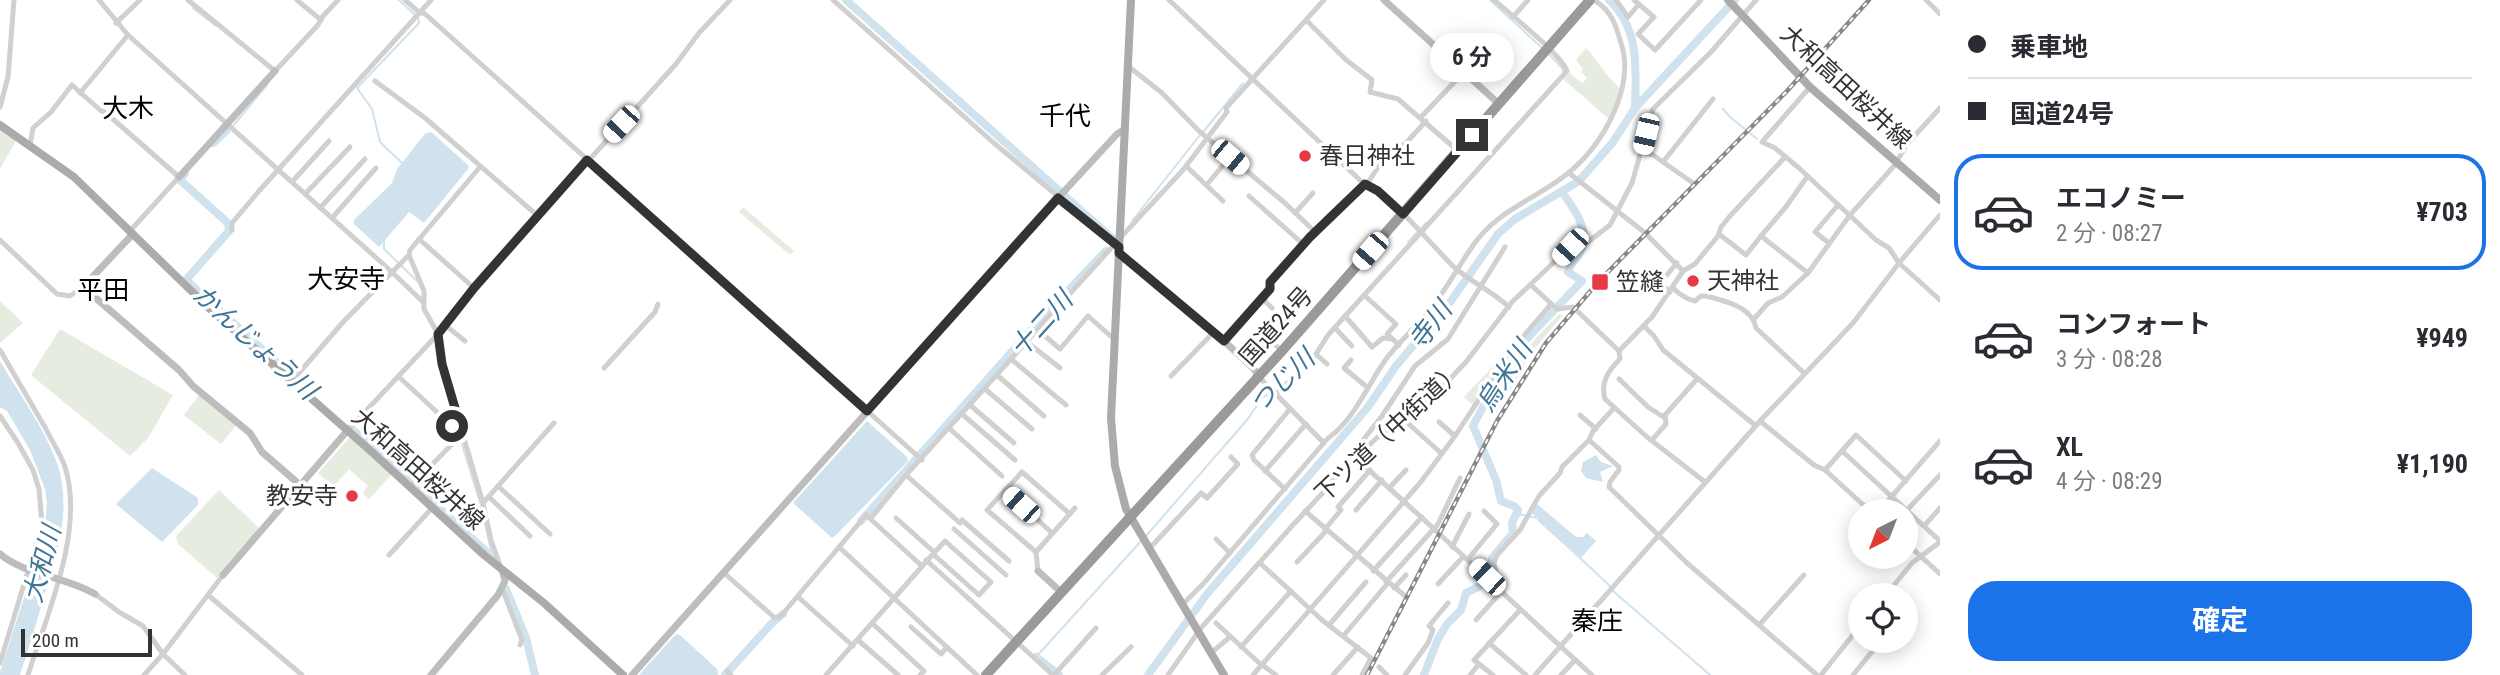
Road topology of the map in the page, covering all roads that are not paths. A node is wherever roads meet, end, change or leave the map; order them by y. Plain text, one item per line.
1 (14, 0) edge
2 (99, 0) edge
3 (140, 0) edge
4 (188, 0) edge
5 (298, 0) edge
6 (338, 0) edge
7 (405, 0) edge
8 (431, 0) edge
9 (730, 0) edge
10 (833, 0) edge
11 (1131, 0) edge
12 (1169, 0) edge
13 (1324, 0) edge
14 (1384, 0) edge
15 (1494, 0) edge
16 (1528, 0) edge
17 (1592, 0) edge
18 (1616, 0) edge
19 (1700, 0) edge
20 (1728, 0) edge
21 (1756, 0) edge
22 (1926, 0) edge
23 (1637, 2) edge
24 (420, 13) junction
25 (1743, 14) junction
26 (1940, 14) edge
27 (1513, 17) junction
28 (321, 20) junction
29 (1306, 20) junction
30 (116, 23) junction
31 (128, 35) junction
32 (1548, 48) junction
33 (1128, 66) junction
34 (275, 71) junction
35 (1464, 72) junction
36 (1254, 79) junction
37 (374, 81) dead end
38 (1810, 86) junction
39 (80, 93) junction
40 (1713, 99) dead end
41 (1499, 104) junction
42 (0, 107) edge
43 (1940, 108) edge
44 (1423, 119) junction
45 (0, 125) edge
46 (227, 125) junction
47 (1125, 130) junction
48 (1207, 137) junction
49 (329, 142) dead end
50 (30, 145) junction
51 (350, 147) dead end
52 (1458, 151) junction
53 (1642, 152) junction
54 (1230, 157) junction
55 (1785, 157) junction
56 (365, 159) dead end
57 (587, 160) junction
58 (1895, 161) junction
59 (1663, 162) junction
60 (1186, 166) junction
61 (480, 167) junction
62 (376, 168) dead end
63 (279, 170) junction
64 (1571, 174) junction
65 (178, 177) junction
66 (1807, 177) junction
67 (292, 182) junction
68 (1209, 182) dead end
69 (1693, 183) dead end
70 (1366, 184) junction
71 (1313, 192) dead end
72 (306, 194) junction
73 (1060, 196) junction
74 (1249, 196) dead end
75 (1940, 200) edge
76 (1223, 201) dead end
77 (1838, 205) junction
78 (320, 208) junction
79 (1618, 212) junction
80 (1295, 213) junction
81 (1403, 214) junction
82 (1850, 215) junction
83 (1940, 215) edge
84 (538, 216) junction
85 (332, 218) junction
86 (232, 230) dead end
87 (130, 232) junction
88 (1315, 232) junction
89 (1419, 232) junction
90 (1719, 234) junction
91 (1761, 236) junction
92 (419, 239) junction
93 (0, 240) edge
94 (1829, 243) junction
95 (1303, 244) junction
96 (1118, 245) junction
97 (1505, 247) dead end
98 (409, 255) junction
99 (1677, 263) junction
100 (1899, 263) junction
101 (1459, 271) junction
102 (1683, 271) junction
103 (392, 272) junction
104 (1808, 273) junction
105 (1481, 285) junction
106 (1531, 285) junction
107 (83, 287) junction
108 (474, 288) junction
109 (1672, 290) junction
110 (1365, 296) junction
111 (1262, 298) junction
112 (1940, 300) edge
113 (423, 302) junction
114 (658, 304) dead end
115 (1551, 304) junction
116 (1508, 307) junction
117 (1272, 308) dead end
118 (1288, 316) dead end
119 (1345, 316) junction
120 (1754, 319) junction
121 (444, 325) junction
122 (1644, 326) junction
123 (1335, 328) junction
124 (1038, 330) junction
125 (1213, 333) junction
126 (438, 334) junction
127 (1114, 339) junction
128 (1392, 339) junction
129 (1270, 340) junction
130 (465, 341) dead end
131 (1224, 341) junction
132 (1027, 342) junction
133 (1399, 345) junction
134 (1352, 346) dead end
135 (0, 350) edge
136 (1282, 351) junction
137 (1619, 351) junction
138 (1317, 355) junction
139 (1255, 356) dead end
140 (1011, 359) junction
141 (1351, 360) dead end
142 (1327, 364) dead end
143 (604, 368) dead end
144 (1060, 368) dead end
145 (1804, 373) junction
146 (997, 375) junction
147 (1171, 376) dead end
148 (399, 377) junction
149 (1259, 377) junction
150 (293, 379) junction
151 (1619, 379) dead end
152 (1697, 379) junction
153 (985, 388) junction
154 (1368, 388) junction
155 (1273, 392) junction
156 (970, 405) junction
157 (1066, 405) dead end
158 (1614, 408) junction
159 (1290, 409) junction
160 (867, 411) junction
161 (962, 414) junction
162 (1580, 415) dead end
163 (0, 416) edge
164 (1044, 416) dead end
165 (1402, 418) junction
166 (1665, 418) junction
167 (1760, 421) junction
168 (1440, 422) dead end
169 (554, 423) dead end
170 (1306, 424) junction
171 (0, 425) edge
172 (460, 425) junction
173 (1756, 426) junction
174 (349, 429) junction
175 (950, 429) junction
176 (1032, 429) dead end
177 (1596, 429) junction
178 (11, 433) junction
179 (462, 434) junction
180 (1455, 436) junction
181 (1589, 440) junction
182 (1653, 440) junction
183 (1940, 441) edge
184 (1014, 443) dead end
185 (1324, 443) junction
186 (1842, 451) junction
187 (1441, 453) junction
188 (1231, 457) dead end
189 (1355, 458) junction
190 (922, 460) junction
191 (1015, 460) dead end
192 (1370, 470) junction
193 (1406, 470) dead end
194 (1825, 470) junction
195 (1265, 471) junction
196 (906, 475) junction
197 (1940, 475) edge
198 (1002, 476) dead end
199 (1460, 478) dead end
200 (1382, 480) junction
201 (1906, 481) junction
202 (1705, 482) junction
203 (300, 485) junction
204 (412, 485) junction
205 (1329, 485) junction
206 (498, 486) junction
207 (1390, 487) junction
208 (1284, 489) junction
209 (1005, 490) junction
210 (489, 497) junction
211 (1892, 497) junction
212 (1857, 499) edge
213 (1894, 499) edge
214 (1917, 499) edge
215 (1406, 500) junction
216 (483, 503) junction
217 (433, 507) junction
218 (1075, 508) dead end
219 (1940, 508) edge
220 (1356, 510) dead end
221 (1305, 511) junction
222 (1484, 511) dead end
223 (1070, 514) junction
224 (1469, 514) dead end
225 (1422, 517) junction
226 (871, 518) junction
227 (896, 518) dead end
228 (1130, 518) junction
229 (1918, 520) edge
230 (1924, 526) junction
231 (1433, 528) junction
232 (954, 529) dead end
233 (1326, 529) junction
234 (1052, 533) junction
235 (551, 534) dead end
236 (530, 536) dead end
237 (1658, 536) junction
238 (1216, 539) dead end
239 (1940, 541) edge
240 (839, 547) junction
241 (1452, 547) junction
242 (1149, 549) junction
243 (1036, 552) junction
244 (934, 553) junction
245 (1230, 553) junction
246 (0, 554) edge
247 (388, 555) dead end
248 (1357, 556) junction
249 (1920, 556) junction
250 (1465, 558) junction
251 (1009, 561) dead end
252 (1297, 562) dead end
253 (924, 563) junction
254 (1260, 563) junction
255 (501, 568) junction
256 (29, 569) junction
257 (1038, 571) joint
258 (1373, 571) junction
259 (724, 573) junction
260 (1940, 574) edge
261 (223, 575) joint
262 (1006, 575) dead end
263 (1406, 575) dead end
264 (1804, 575) dead end
265 (58, 578) junction
266 (1489, 579) junction
267 (1387, 582) junction
268 (1366, 583) dead end
269 (1896, 583) edge
270 (1438, 584) dead end
271 (502, 588) junction
272 (1394, 588) junction
273 (1291, 591) junction
274 (1501, 592) junction
275 (1062, 593) junction
276 (96, 594) joint
277 (208, 595) junction
278 (1405, 596) dead end
279 (798, 597) junction
280 (895, 599) junction
281 (1448, 603) dead end
282 (1183, 606) junction
283 (1310, 608) junction
284 (1520, 610) junction
285 (1476, 620) dead end
286 (1216, 623) dead end
287 (873, 624) junction
288 (1760, 624) junction
289 (1329, 625) junction
290 (911, 627) dead end
291 (1096, 628) dead end
292 (1197, 631) junction
293 (1344, 635) junction
294 (1230, 637) junction
295 (858, 640) junction
296 (1848, 640) edge
297 (1016, 642) junction
298 (1489, 643) junction
299 (520, 645) dead end
300 (853, 646) junction
301 (1561, 646) junction
302 (947, 647) junction
303 (1131, 647) dead end
304 (1241, 647) junction
305 (1358, 647) junction
306 (1211, 653) junction
307 (1871, 653) edge
308 (163, 654) junction
309 (1575, 660) junction
310 (0, 663) edge
311 (1263, 663) junction
312 (1479, 664) junction
313 (1379, 667) dead end
314 (894, 674) edge
315 (1055, 674) edge
316 (1257, 674) edge
317 (28, 675) edge
318 (144, 675) edge
319 (185, 675) edge
320 (302, 675) edge
321 (431, 675) edge
322 (623, 675) edge
323 (632, 675) edge
324 (826, 675) edge
325 (920, 675) edge
326 (977, 675) edge
327 (986, 675) edge
328 (1102, 675) edge
329 (1168, 675) edge
330 (1224, 675) edge
331 (1276, 675) edge
332 (1333, 675) edge
333 (1362, 675) edge
334 (1387, 675) edge
335 (1405, 675) edge
336 (1470, 675) edge
337 (1493, 675) edge
338 (1526, 675) edge
339 (1535, 675) edge
340 (1562, 675) edge
341 (1592, 675) edge
342 (1819, 675) edge
343 (1853, 675) edge

1 - 42 street
2 - 30 street
3 - 30 street
4 - 34 street
5 - 28 street
6 - 28 street
7 - 24 street
8 - 24 street
9 - 57 street
10 - 73 street
11 - 33 main road
12 - 36 street
13 - 29 street
14 - 35 street
15 - 27 street
16 - 27 street
17 - 32 highway, 国道24号
17 - 64 street
18 - 23 street
19 - 23 street
20 - 25 main road, 大和高田桜井線
21 - 25 street, 下ツ道（中街道）
22 - 26 street
24 - 57 street
24 - 63 street
25 - 38 main road, 大和高田桜井線
25 - 53 street, 下ツ道（中街道）
27 - 32 street
28 - 34 street
29 - 36 street
29 - 44 street
30 - 31 street
31 - 39 street
31 - 46 street
32 - 41 highway, 国道24号
32 - 89 street
33 - 47 main road
33 - 48 street
34 - 46 street
35 - 41 street
35 - 44 street
36 - 48 street
36 - 70 street
37 - 61 street
38 - 55 street
38 - 58 main road, 大和高田桜井線
39 - 50 street
39 - 65 street
40 - 59 street
41 - 52 highway, 国道24号
43 - 58 street
44 - 52 street
44 - 70 street
45 - 50 main road, 大和高田桜井線
46 - 63 street
46 - 65 street
47 - 73 street
47 - 96 main road
48 - 54 street
48 - 60 street
49 - 67 street
50 - 87 main road, 大和高田桜井線
51 - 72 street
52 - 81 highway, 国道24号
53 - 59 street
53 - 79 street, 下ツ道（中街道）
54 - 68 street
54 - 80 street
55 - 66 street
55 - 90 street
56 - 78 street
57 - 84 street
57 - 160 street
58 - 75 main road, 大和高田桜井線
58 - 82 street
59 - 69 street
60 - 76 street
60 - 96 street
61 - 84 street
61 - 92 street
62 - 85 street
63 - 67 street
63 - 86 street
64 - 79 street
64 - 101 street
65 - 87 street
66 - 77 street
66 - 91 street
67 - 72 street
70 - 81 street
70 - 88 street
71 - 80 street
72 - 78 street
73 - 96 street
73 - 160 street
74 - 95 street
77 - 82 street
77 - 94 street
78 - 85 street
79 - 99 street
79 - 106 street, 下ツ道（中街道）
80 - 88 street
81 - 89 street
81 - 136 highway, 国道24号
82 - 94 street
82 - 100 street
83 - 100 street
84 - 108 street
85 - 103 street
87 - 107 street
87 - 150 main road, 大和高田桜井線
88 - 95 street
89 - 101 street
89 - 110 street
90 - 91 street
90 - 102 street
91 - 104 street
92 - 98 street
92 - 108 street
93 - 107 street
94 - 104 street
95 - 111 street
96 - 124 street
96 - 125 street
96 - 127 main road
97 - 105 street
98 - 103 street
98 - 113 street
99 - 102 street
99 - 109 street
100 - 112 street
100 - 145 street
101 - 105 street
101 - 133 street
102 - 109 street
103 - 113 street
103 - 150 street
104 - 120 street
105 - 116 street
105 - 205 street
106 - 115 street
106 - 116 street, 下ツ道（中街道）
107 - 203 street
108 - 121 street
109 - 120 street
109 - 122 street
110 - 119 street
110 - 128 street
111 - 117 street
111 - 131 street
113 - 126 street
114 - 143 street
115 - 137 street
115 - 180 street
116 - 165 street, 下ツ道（中街道）
118 - 129 street
119 - 123 street
119 - 128 street
120 - 145 street
121 - 126 street
121 - 130 street
122 - 137 street
122 - 152 street
123 - 134 street
123 - 138 street
124 - 127 street
124 - 132 street
125 - 131 street
125 - 147 street
126 - 148 street
126 - 172 street
127 - 228 main road
128 - 133 street
129 - 136 street
129 - 139 street
131 - 149 street
132 - 140 street
132 - 144 street
133 - 154 street
135 - 265 street
136 - 149 highway, 国道24号
137 - 158 street
138 - 142 street
138 - 155 street
140 - 146 street
140 - 157 street
141 - 154 street
145 - 167 street
146 - 153 street
146 - 164 street
148 - 172 street
148 - 174 street
149 - 155 street
149 - 228 highway, 国道24号
150 - 174 main road, 大和高田桜井線
151 - 166 street
152 - 166 street
152 - 173 street
153 - 156 street
153 - 176 street
154 - 185 street
155 - 159 street
156 - 161 street
156 - 184 street
158 - 177 street
158 - 182 street
159 - 170 street
159 - 195 street
160 - 190 street
160 - 259 street
161 - 175 street
161 - 191 street
162 - 177 street
163 - 178 street
165 - 187 street
165 - 189 street, 下ツ道（中街道）
166 - 182 street
167 - 173 street
167 - 194 street
168 - 180 street
169 - 206 street
170 - 185 street
170 - 195 street
171 - 178 street
172 - 179 street
173 - 202 street
174 - 203 street
174 - 204 main road, 大和高田桜井線
175 - 190 street
175 - 198 street
177 - 181 street
178 - 256 street
179 - 204 street
179 - 216 street
180 - 187 street
181 - 237 street
181 - 266 street
182 - 202 street
183 - 201 street
185 - 208 street
186 - 194 street
186 - 201 street
186 - 211 street
187 - 215 street
188 - 242 street
189 - 192 street
189 - 205 street, 下ツ道（中街道）
190 - 196 street
192 - 200 street
192 - 233 street
193 - 207 street
194 - 212 street
195 - 208 street
196 - 226 street
196 - 251 street
197 - 214 street
199 - 231 street
200 - 207 street
200 - 220 street
201 - 211 street
202 - 237 street
203 - 261 street
204 - 217 main road, 大和高田桜井線
205 - 221 street, 下ツ道（中街道）
206 - 210 street
206 - 235 street
207 - 215 street
208 - 245 street
209 - 223 street
209 - 234 street
209 - 243 street
210 - 216 street
210 - 236 street
211 - 213 street
215 - 225 street
215 - 248 street
216 - 255 street
217 - 247 street
217 - 255 main road, 大和高田桜井線
218 - 223 street
219 - 230 street
221 - 233 street
221 - 254 street, 下ツ道（中街道）
222 - 250 street
223 - 234 street
224 - 241 street
225 - 231 street
225 - 258 street
226 - 240 street
226 - 253 street
227 - 244 street
228 - 242 main road
228 - 275 highway, 国道24号
229 - 230 street
230 - 239 street
231 - 241 street
231 - 267 street
232 - 262 street
233 - 248 street
233 - 252 street
234 - 243 street
237 - 288 street
237 - 301 street
238 - 245 street
239 - 249 street
240 - 279 street
240 - 280 street
241 - 250 street
242 - 282 main road
243 - 257 street
244 - 244 street
244 - 253 street
245 - 282 street
246 - 256 street
248 - 258 street
248 - 283 street
249 - 260 street
249 - 269 street
250 - 266 street
250 - 270 street
253 - 280 street
253 - 297 street
254 - 273 street
254 - 292 street, 下ツ道（中街道）
255 - 271 street
255 - 322 main road, 大和高田桜井線
256 - 265 street
256 - 310 street
257 - 275 street
258 - 267 street
259 - 279 street
259 - 323 street
261 - 277 street
263 - 272 street
264 - 288 street
265 - 276 street
265 - 317 street
266 - 274 street
267 - 272 street
267 - 293 street
268 - 289 street
271 - 299 street
271 - 321 street
272 - 278 street
273 - 283 street
273 - 304 street
274 - 284 street
274 - 285 street
275 - 297 highway, 国道24号
276 - 308 street
277 - 308 street
277 - 320 street
279 - 300 street
280 - 287 street
280 - 302 street
281 - 335 street
282 - 292 main road
283 - 289 street
283 - 311 street
284 - 298 street
284 - 301 street
286 - 294 street
287 - 295 street
287 - 325 street
288 - 342 street
289 - 293 street
290 - 302 street
291 - 315 street
292 - 306 main road
292 - 329 street, 下ツ道（中街道）
293 - 305 street
294 - 304 street
294 - 306 street
295 - 300 street
295 - 314 street
296 - 342 street
297 - 315 street
297 - 327 highway, 国道24号
298 - 312 street
298 - 338 street
300 - 324 street
301 - 309 street
301 - 339 street
302 - 326 street
303 - 328 street
304 - 311 street
305 - 332 street
305 - 333 street
306 - 330 main road
307 - 343 street
308 - 318 street
308 - 319 street
309 - 340 street
309 - 341 street
311 - 316 street
311 - 331 street
312 - 336 street
312 - 337 street
313 - 334 street

